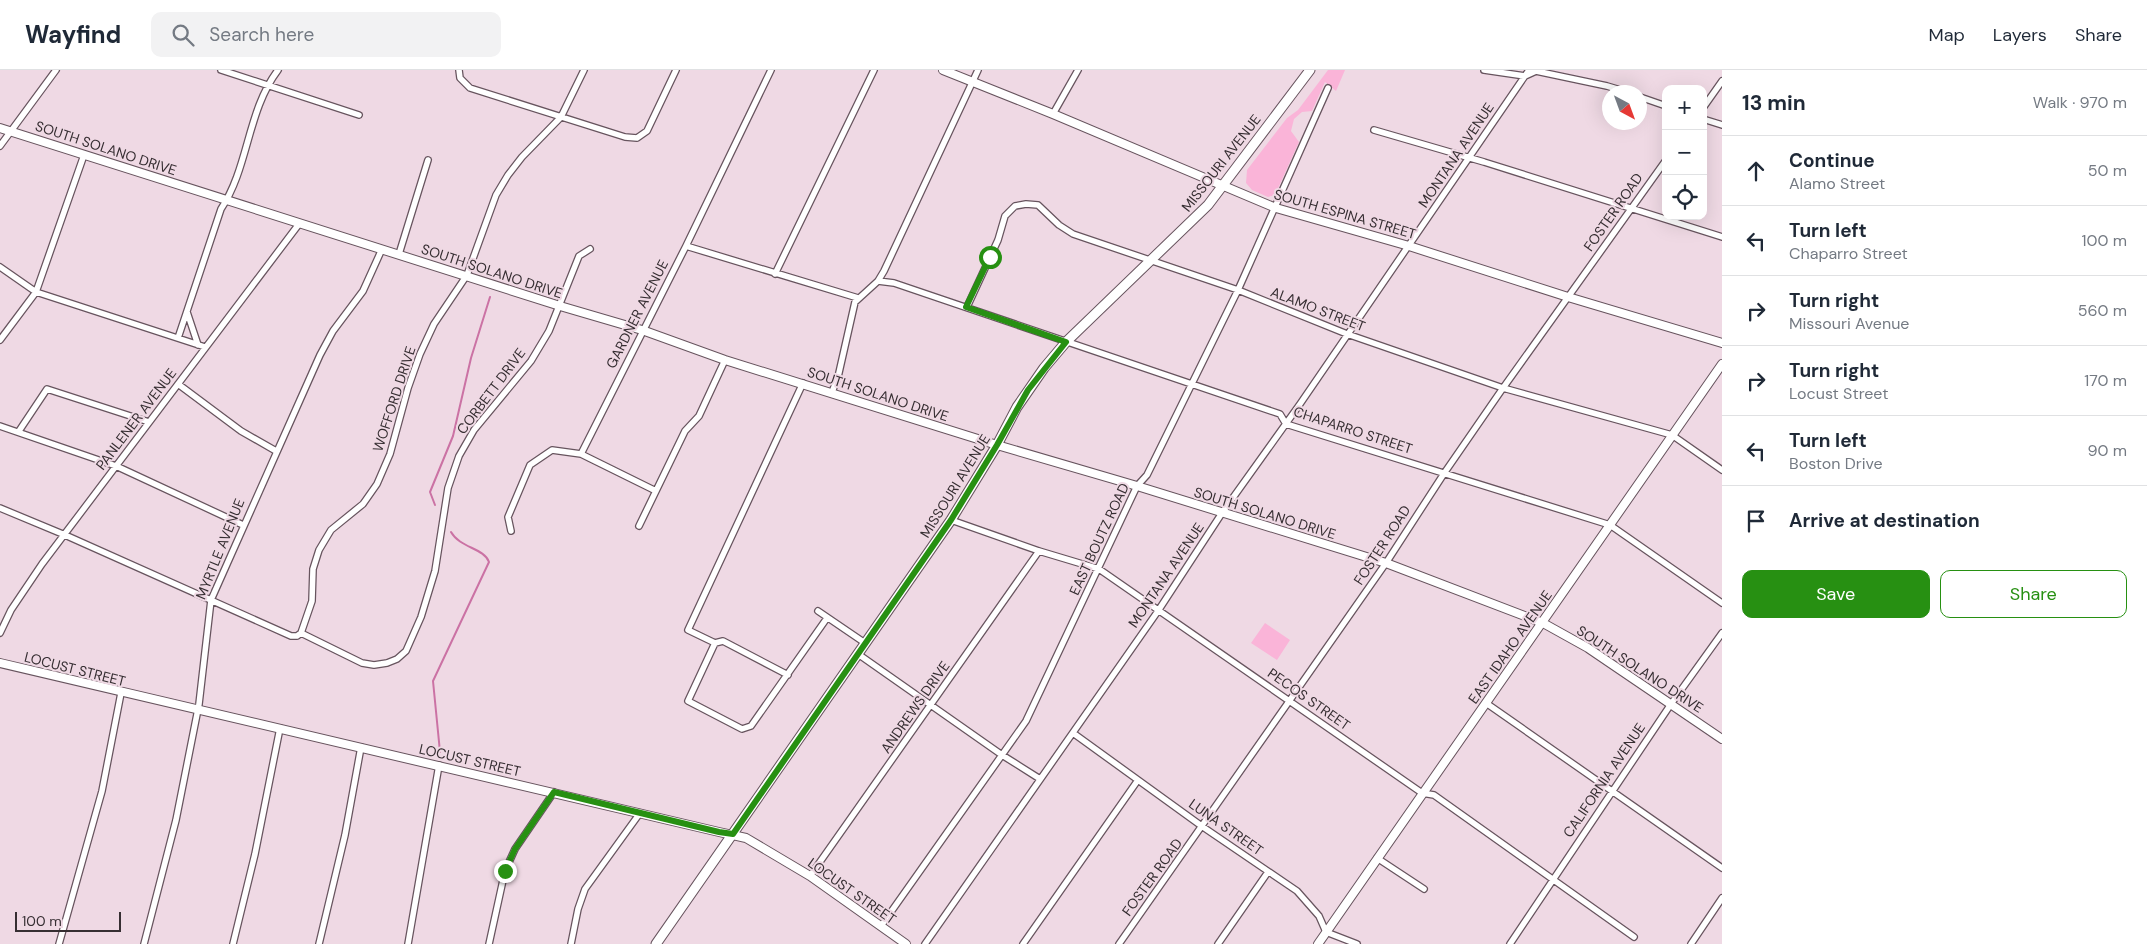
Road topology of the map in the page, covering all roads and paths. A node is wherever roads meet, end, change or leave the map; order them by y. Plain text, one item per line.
1 (56, 70) edge
2 (221, 70) edge
3 (278, 70) edge
4 (459, 70) edge
5 (584, 70) edge
6 (676, 70) edge
7 (771, 70) edge
8 (874, 70) edge
9 (943, 70) edge
10 (978, 70) edge
11 (1078, 70) edge
12 (1310, 70) edge
13 (1484, 70) edge
14 (1529, 70) edge
15 (1525, 76) junction
16 (1722, 81) edge
17 (972, 82) junction
18 (266, 85) junction
19 (1602, 85) edge
20 (1328, 88) dead end
21 (1647, 99) edge
22 (1707, 102) edge
23 (1662, 105) edge
24 (1053, 114) junction
25 (359, 115) dead end
26 (561, 116) junction
27 (1707, 120) edge
28 (1722, 125) edge
29 (0, 128) edge
30 (1374, 130) dead end
31 (11, 131) junction
32 (0, 146) edge
33 (84, 155) junction
34 (1469, 158) junction
35 (428, 160) dead end
36 (1662, 165) edge
37 (1224, 186) junction
38 (227, 200) junction
39 (1276, 208) junction
40 (1630, 209) junction
41 (299, 224) junction
42 (1722, 237) edge
43 (686, 246) junction
44 (1409, 246) junction
45 (382, 249) junction
46 (590, 249) dead end
47 (399, 254) junction
48 (1152, 261) junction
49 (0, 267) edge
50 (775, 274) junction
51 (467, 275) junction
52 (878, 281) junction
53 (1238, 290) junction
54 (36, 292) junction
55 (1568, 297) junction
56 (858, 298) junction
57 (560, 306) junction
58 (966, 307) junction
59 (187, 312) junction
60 (642, 330) junction
61 (1347, 334) junction
62 (178, 338) junction
63 (0, 340) edge
64 (1066, 342) junction
65 (1722, 343) edge
66 (202, 346) junction
67 (725, 360) junction
68 (1722, 364) edge
69 (803, 383) junction
70 (1192, 383) junction
71 (178, 384) junction
72 (1503, 388) junction
73 (832, 392) junction
74 (149, 422) junction
75 (1286, 424) junction
76 (0, 426) edge
77 (19, 431) junction
78 (1672, 435) junction
79 (997, 445) junction
80 (276, 451) junction
81 (580, 454) junction
82 (116, 466) junction
83 (1722, 470) edge
84 (1445, 472) junction
85 (1137, 486) junction
86 (656, 491) junction
87 (0, 508) edge
88 (1222, 513) junction
89 (951, 520) junction
90 (1610, 524) junction
91 (242, 525) junction
92 (639, 526) dead end
93 (511, 531) dead end
94 (65, 534) junction
95 (1039, 551) junction
96 (1386, 564) junction
97 (1099, 569) junction
98 (210, 600) junction
99 (1722, 604) edge
100 (818, 611) dead end
101 (1158, 611) junction
102 (827, 618) junction
103 (1543, 622) junction
104 (1722, 632) edge
105 (0, 633) edge
106 (301, 633) junction
107 (715, 643) junction
108 (865, 643) junction
109 (858, 654) junction
110 (0, 663) edge
111 (788, 675) junction
112 (121, 693) junction
113 (1291, 701) junction
114 (1486, 703) junction
115 (1671, 704) junction
116 (932, 705) junction
117 (198, 710) junction
118 (280, 728) junction
119 (1073, 733) junction
120 (1722, 739) edge
121 (361, 747) junction
122 (1002, 755) junction
123 (439, 765) junction
124 (1040, 779) junction
125 (1138, 780) junction
126 (1612, 791) junction
127 (554, 792) junction
128 (1422, 793) junction
129 (640, 813) junction
130 (1203, 826) junction
131 (733, 834) junction
132 (1377, 858) junction
133 (1722, 868) edge
134 (1268, 872) junction
135 (810, 876) junction
136 (1552, 879) junction
137 (1424, 889) dead end
138 (1722, 898) edge
139 (882, 926) junction
140 (1326, 932) junction
141 (1634, 937) dead end
142 (59, 944) edge
143 (144, 944) edge
144 (233, 944) edge
145 (319, 944) edge
146 (408, 944) edge
147 (489, 944) edge
148 (572, 944) edge
149 (656, 944) edge
150 (906, 944) edge
151 (925, 944) edge
152 (1023, 944) edge
153 (1119, 944) edge
154 (1218, 944) edge
155 (1318, 944) edge
156 (1357, 944) edge
157 (1510, 944) edge
158 (1691, 944) edge

1 - 31 street
2 - 18 street
3 - 18 street
4 - 26 street
5 - 26 street, WOFFORD DRIVE
6 - 26 street
7 - 43 street, GARDNER AVENUE
8 - 50 street
9 - 17 street, SOUTH ESPINA STREET
10 - 17 street
11 - 24 street
12 - 37 main road, MISSOURI AVENUE
13 - 15 street
14 - 15 street, MONTANA AVENUE
15 - 19 street
15 - 34 street, MONTANA AVENUE
16 - 22 street
17 - 24 street, SOUTH ESPINA STREET
17 - 52 street
18 - 25 street
18 - 38 street
20 - 39 street, EAST BOUTZ ROAD
21 - 23 street
24 - 37 street, SOUTH ESPINA STREET
26 - 51 street, WOFFORD DRIVE
27 - 28 street
29 - 31 street, SOUTH SOLANO DRIVE
30 - 34 street
31 - 32 street
31 - 33 street, SOUTH SOLANO DRIVE
33 - 38 street, SOUTH SOLANO DRIVE
33 - 54 street
34 - 40 street
34 - 44 street, MONTANA AVENUE
35 - 47 street
36 - 40 street, FOSTER ROAD
37 - 39 street, SOUTH ESPINA STREET
37 - 48 main road, MISSOURI AVENUE
38 - 41 street, SOUTH SOLANO DRIVE
38 - 59 street
39 - 44 street, SOUTH ESPINA STREET
39 - 53 street, EAST BOUTZ ROAD
40 - 42 street
40 - 55 street, FOSTER ROAD
41 - 45 street, SOUTH SOLANO DRIVE
41 - 66 street, PANLENER AVENUE
43 - 50 street
43 - 60 street, GARDNER AVENUE
44 - 55 street, SOUTH ESPINA STREET
44 - 61 street, MONTANA AVENUE
45 - 47 street, SOUTH SOLANO DRIVE
45 - 80 street, MYRTLE AVENUE
46 - 57 street, CORBETT DRIVE
47 - 51 street, SOUTH SOLANO DRIVE
48 - 53 street, ALAMO STREET
48 - 58 street, ALAMO STREET
48 - 64 main road, MISSOURI AVENUE
49 - 54 street
50 - 56 street
51 - 57 street, SOUTH SOLANO DRIVE
51 - 106 street, WOFFORD DRIVE
52 - 56 street
52 - 58 street, CHAPARRO STREET
53 - 61 street, ALAMO STREET
53 - 70 street, EAST BOUTZ ROAD
54 - 62 street
54 - 63 street
55 - 65 street, SOUTH ESPINA STREET
55 - 72 street, FOSTER ROAD
56 - 73 street
57 - 60 street, SOUTH SOLANO DRIVE
57 - 106 street, CORBETT DRIVE
58 - 64 street, CHAPARRO STREET
59 - 62 street
59 - 66 street
60 - 67 street, SOUTH SOLANO DRIVE
60 - 81 street, GARDNER AVENUE
61 - 72 street, ALAMO STREET
61 - 75 street, MONTANA AVENUE
62 - 66 street
64 - 70 street, CHAPARRO STREET
64 - 79 main road, MISSOURI AVENUE
66 - 71 street, PANLENER AVENUE
67 - 69 street, SOUTH SOLANO DRIVE
67 - 86 street
68 - 78 street, EAST IDAHO AVENUE
69 - 73 street, SOUTH SOLANO DRIVE
69 - 107 street
70 - 75 street, CHAPARRO STREET
70 - 85 street, EAST BOUTZ ROAD
71 - 74 street, PANLENER AVENUE
71 - 80 street
72 - 78 street, ALAMO STREET
72 - 84 street, FOSTER ROAD
73 - 79 street, SOUTH SOLANO DRIVE
74 - 77 street
74 - 82 street, PANLENER AVENUE
75 - 84 street, CHAPARRO STREET
75 - 88 street, MONTANA AVENUE
76 - 77 street
77 - 82 street
78 - 83 street, ALAMO STREET
78 - 90 street, EAST IDAHO AVENUE
79 - 85 street, SOUTH SOLANO DRIVE
79 - 89 main road, MISSOURI AVENUE
80 - 91 street, MYRTLE AVENUE
81 - 86 street
81 - 93 street
82 - 91 street
82 - 94 street, PANLENER AVENUE
84 - 90 street, CHAPARRO STREET
84 - 96 street, FOSTER ROAD
85 - 88 street, SOUTH SOLANO DRIVE
85 - 97 street, EAST BOUTZ ROAD
86 - 92 street
87 - 94 street
88 - 96 street, SOUTH SOLANO DRIVE
88 - 101 street, MONTANA AVENUE
89 - 95 street, PECOS STREET
89 - 108 main road, MISSOURI AVENUE
90 - 99 street, CHAPARRO STREET
90 - 103 street, EAST IDAHO AVENUE
91 - 98 street, MYRTLE AVENUE
94 - 98 street
94 - 105 street, PANLENER AVENUE
95 - 97 street, PECOS STREET
95 - 116 street, ANDREWS DRIVE
96 - 103 street, SOUTH SOLANO DRIVE
96 - 113 street, FOSTER ROAD
97 - 101 street, PECOS STREET
97 - 122 street, EAST BOUTZ ROAD
98 - 106 street
98 - 117 street, MYRTLE AVENUE
100 - 102 street
101 - 113 street, PECOS STREET
101 - 119 street, MONTANA AVENUE
102 - 108 street
102 - 111 street
103 - 114 street, EAST IDAHO AVENUE
103 - 115 street, SOUTH SOLANO DRIVE
104 - 115 street, CALIFORNIA AVENUE
107 - 111 street
107 - 111 street
108 - 109 main road, MISSOURI AVENUE
109 - 116 street
109 - 131 main road, MISSOURI AVENUE
110 - 112 street, LOCUST STREET
112 - 117 street, LOCUST STREET
112 - 142 street
113 - 128 street, PECOS STREET
113 - 130 street, FOSTER ROAD
114 - 126 street
114 - 128 street, EAST IDAHO AVENUE
115 - 120 street, SOUTH SOLANO DRIVE
115 - 126 street, CALIFORNIA AVENUE
116 - 122 street
116 - 135 street, ANDREWS DRIVE
117 - 118 street, LOCUST STREET
117 - 143 street, MYRTLE AVENUE
118 - 121 street, LOCUST STREET
118 - 144 street
119 - 124 street, MONTANA AVENUE
119 - 125 street, LUNA STREET
121 - 123 street, LOCUST STREET
121 - 145 street
122 - 124 street
122 - 139 street, EAST BOUTZ ROAD
123 - 127 street, LOCUST STREET
123 - 146 street
124 - 151 street, MONTANA AVENUE
125 - 130 street, LUNA STREET
125 - 152 street
126 - 133 street
126 - 136 street, CALIFORNIA AVENUE
127 - 129 street, LOCUST STREET
127 - 147 street
128 - 132 street, EAST IDAHO AVENUE
128 - 136 street, PECOS STREET
129 - 131 street, LOCUST STREET
129 - 148 street
130 - 134 street, LUNA STREET
130 - 153 street, FOSTER ROAD
131 - 135 street, LOCUST STREET
131 - 149 main road, MISSOURI AVENUE
132 - 137 street
132 - 140 street, EAST IDAHO AVENUE
134 - 140 street, LUNA STREET
134 - 154 street
135 - 139 street, LOCUST STREET
136 - 141 street, PECOS STREET
136 - 157 street, CALIFORNIA AVENUE
138 - 158 street
139 - 150 street, LOCUST STREET
140 - 155 street, EAST IDAHO AVENUE
140 - 156 street

